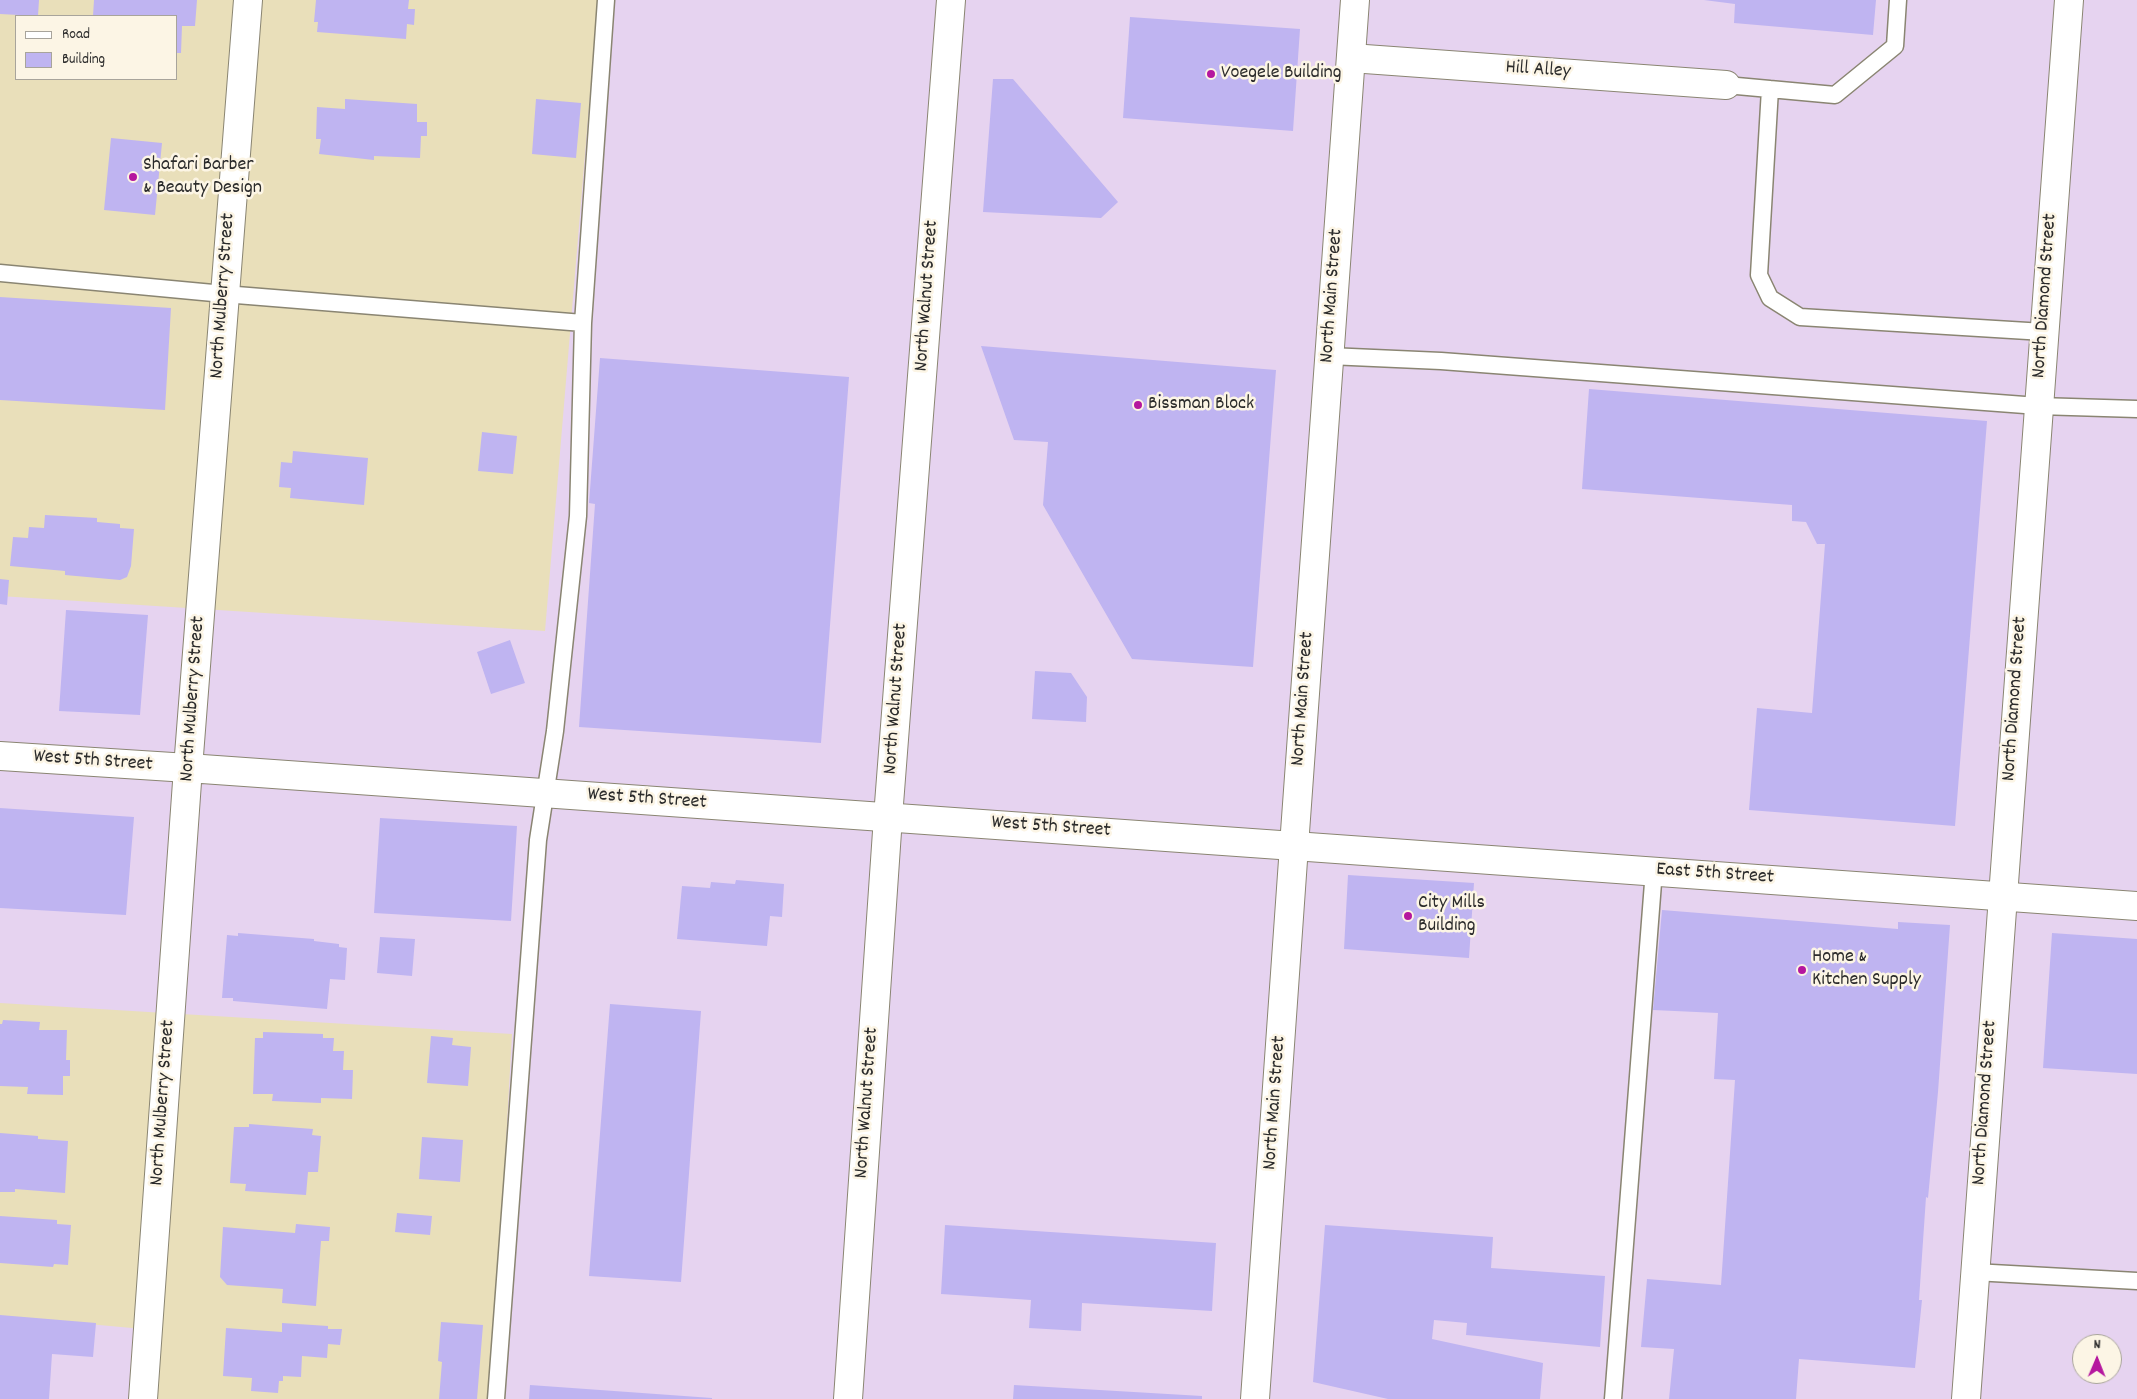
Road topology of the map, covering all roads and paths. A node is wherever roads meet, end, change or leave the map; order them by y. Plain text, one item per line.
1 (248, 0) edge
2 (606, 0) edge
3 (951, 0) edge
4 (1355, 0) edge
5 (1898, 0) edge
6 (2069, 0) edge
7 (1351, 58) junction
8 (1726, 85) joint
9 (1770, 89) junction
10 (0, 273) edge
11 (224, 294) junction
12 (583, 323) junction
13 (2044, 332) junction
14 (1329, 356) junction
15 (2038, 406) junction
16 (2137, 409) edge
17 (0, 756) edge
18 (188, 768) junction
19 (546, 793) junction
20 (888, 817) junction
21 (1294, 846) junction
22 (1654, 870) junction
23 (2002, 895) junction
24 (2137, 906) edge
25 (1974, 1272) junction
26 (2137, 1281) edge
27 (143, 1399) edge
28 (496, 1399) edge
29 (848, 1399) edge
30 (1255, 1399) edge
31 (1614, 1399) edge
32 (1966, 1399) edge

1 - 11 main road, North Mulberry Street
2 - 12 lane
3 - 20 main road, North Walnut Street
4 - 7 main road, North Main Street
5 - 9 lane
6 - 13 main road, North Diamond Street
7 - 8 main road, Hill Alley
7 - 14 main road, North Main Street
8 - 9 lane
9 - 13 lane
10 - 11 lane
11 - 12 lane
11 - 18 main road, North Mulberry Street
12 - 19 lane
13 - 15 main road, North Diamond Street
14 - 15 lane
14 - 21 main road, North Main Street
15 - 16 lane
15 - 23 main road, North Diamond Street
17 - 18 main road, West 5th Street
18 - 19 main road, West 5th Street
18 - 27 main road, North Mulberry Street
19 - 20 main road, West 5th Street
19 - 28 lane
20 - 21 main road, West 5th Street
20 - 29 main road, North Walnut Street
21 - 22 main road, East 5th Street
21 - 30 main road, North Main Street
22 - 23 main road, East 5th Street
22 - 31 lane
23 - 24 main road, East 5th Street
23 - 25 main road, North Diamond Street
25 - 26 lane
25 - 32 main road, North Diamond Street

